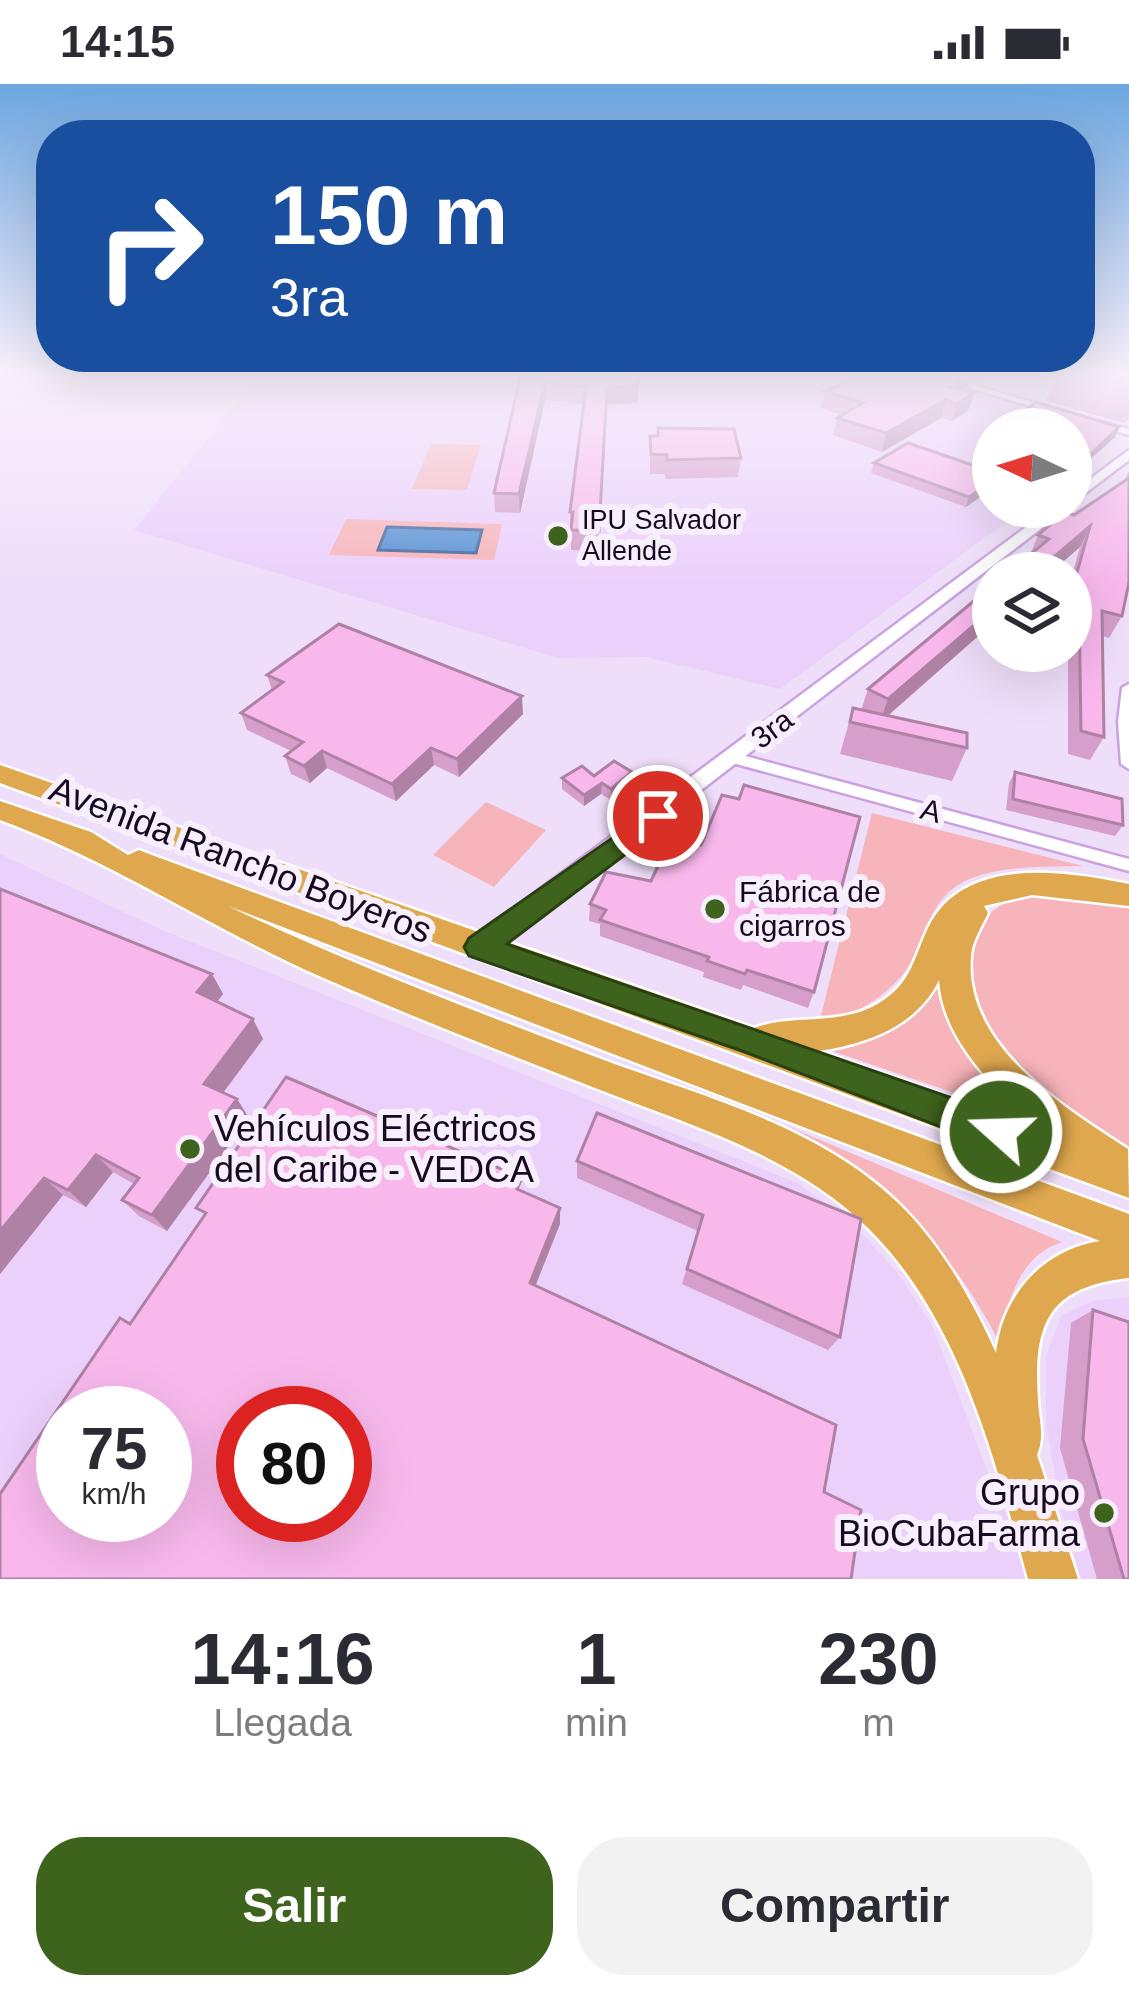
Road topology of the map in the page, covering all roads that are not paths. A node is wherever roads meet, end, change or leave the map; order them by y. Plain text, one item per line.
1 (1129, 454) edge
2 (1092, 483) edge
3 (1035, 528) edge
4 (1129, 688) edge
5 (734, 758) junction
6 (1129, 764) edge
7 (0, 774) edge
8 (0, 810) edge
9 (67, 833) junction
10 (1129, 865) edge
11 (991, 892) junction
12 (1116, 892) edge
13 (480, 947) junction
14 (746, 1037) junction
15 (1129, 1175) edge
16 (1129, 1233) edge
17 (1129, 1258) edge
18 (1035, 1520) junction
19 (1052, 1579) edge

1 - 2 street
3 - 5 street, 3ra
4 - 6 street
5 - 10 street, A
5 - 13 street, 3ra
7 - 13 highway, Avenida Rancho Boyeros
8 - 9 highway, Avenida Rancho Boyeros
9 - 16 highway, Avenida Rancho Boyeros
9 - 18 highway
11 - 12 highway
11 - 14 highway
11 - 15 highway
13 - 14 highway, Avenida Rancho Boyeros
14 - 15 highway, Avenida Rancho Boyeros
17 - 18 highway
18 - 19 highway

